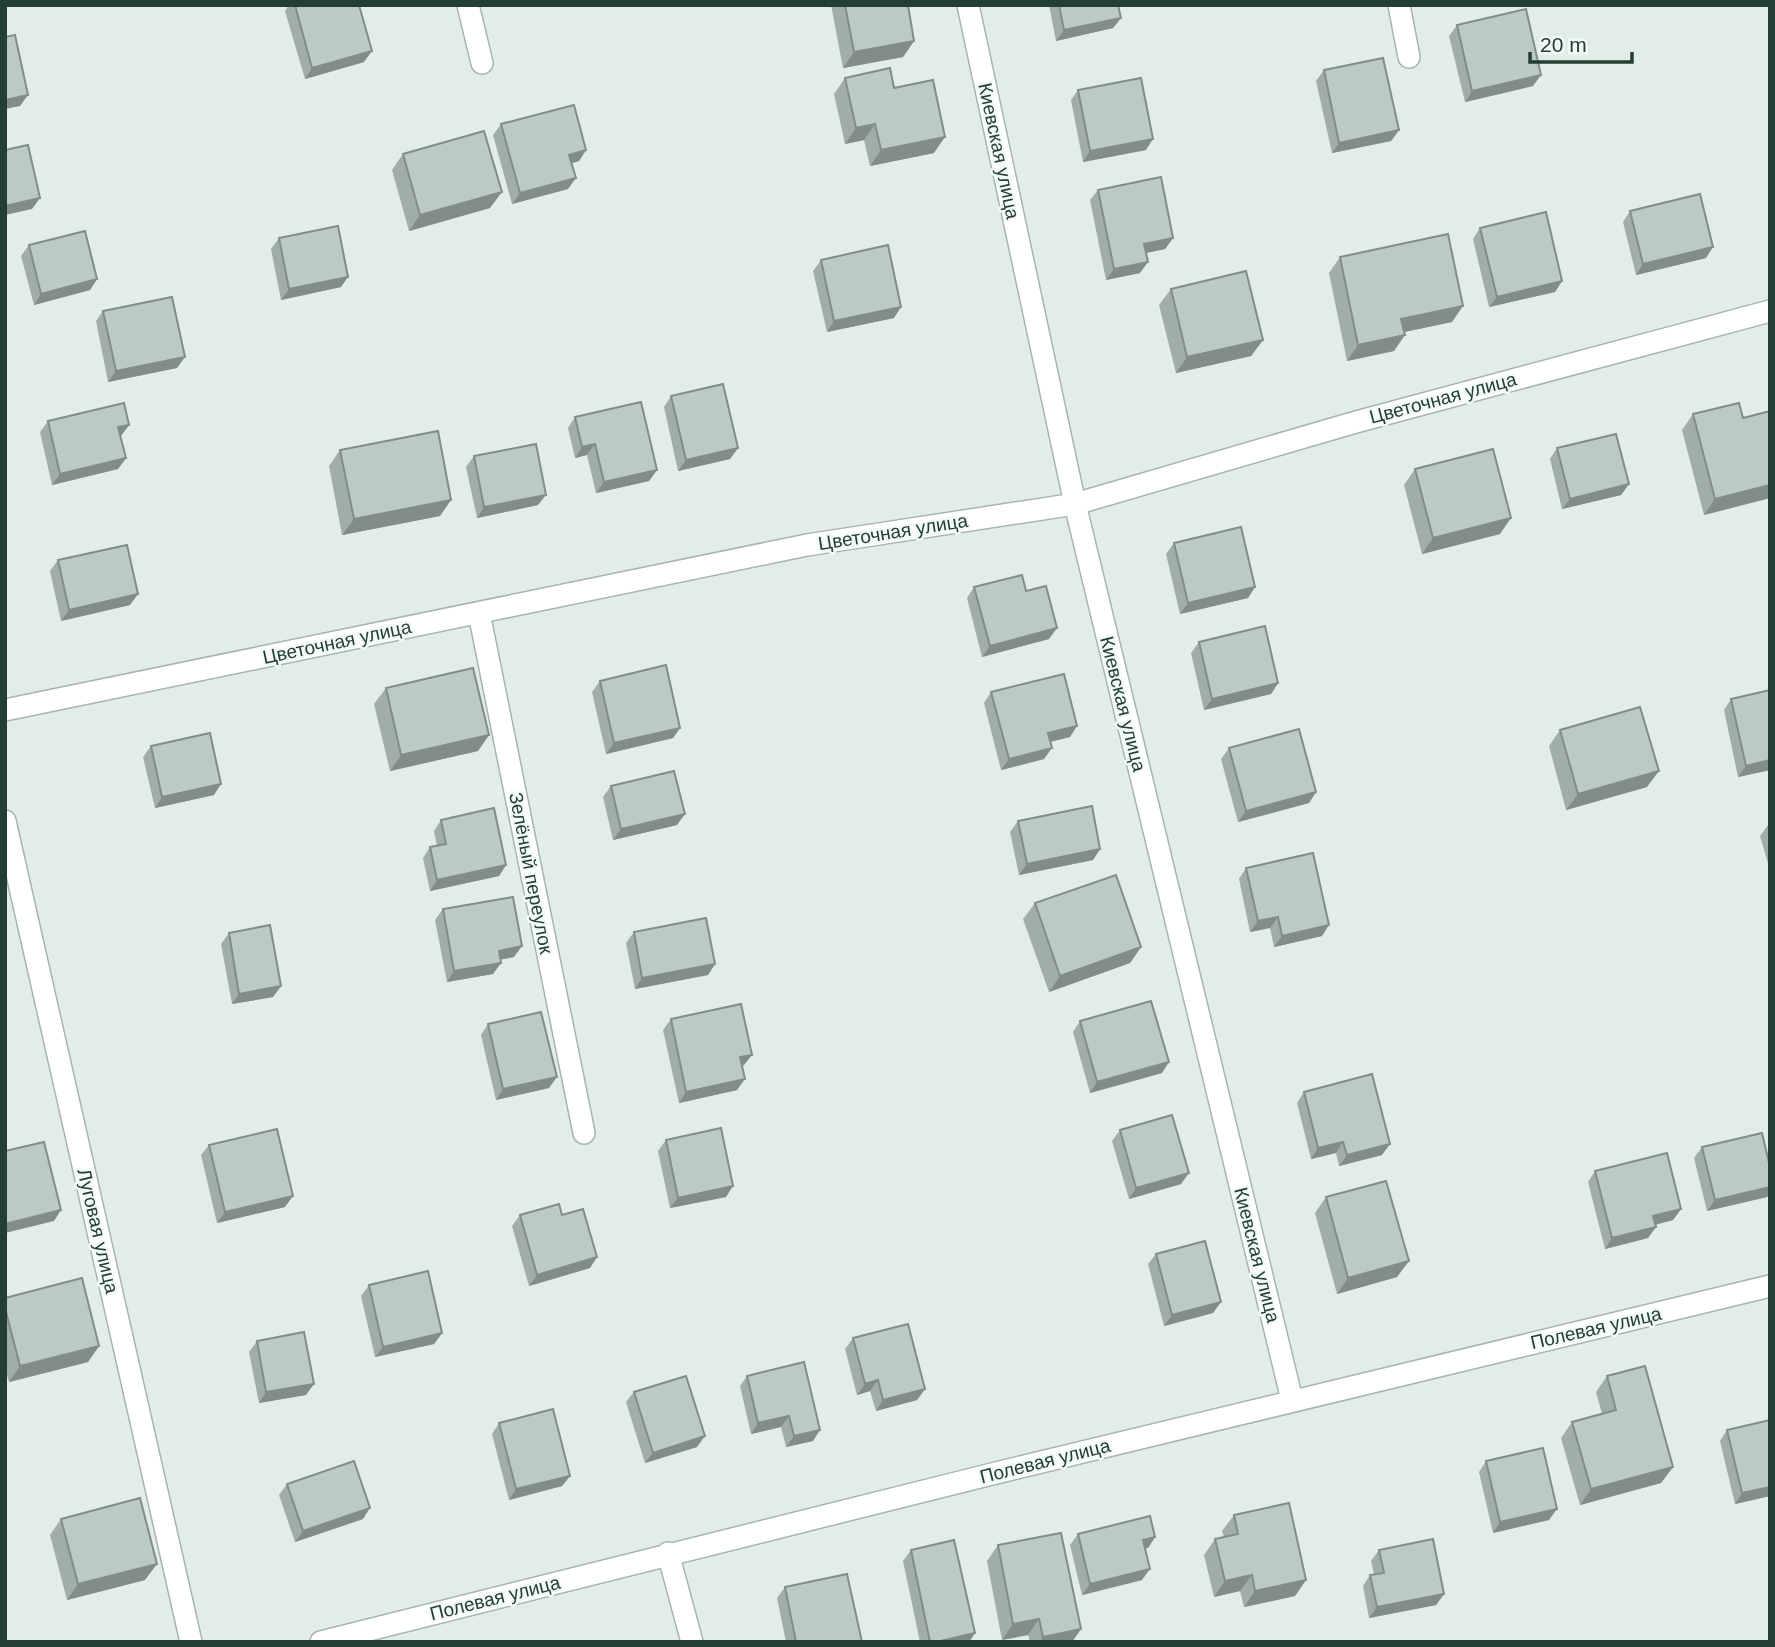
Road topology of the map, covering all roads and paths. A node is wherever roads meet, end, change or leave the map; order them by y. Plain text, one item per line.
1 (468, 5) edge
2 (968, 5) edge
3 (1399, 5) edge
4 (1409, 57) dead end
5 (482, 63) dead end
6 (1770, 311) edge
7 (1075, 504) junction
8 (479, 613) junction
9 (5, 710) edge
10 (5, 821) edge
11 (584, 1133) dead end
12 (1770, 1286) edge
13 (1292, 1400) junction
14 (668, 1553) junction
15 (191, 1642) edge
16 (321, 1642) edge
17 (692, 1642) edge

1 - 5 street
2 - 7 street, Киевская улица
3 - 4 street
6 - 7 street, Цветочная улица
7 - 8 street, Цветочная улица
7 - 13 street, Киевская улица
8 - 9 street, Цветочная улица
8 - 11 street, Зелёный переулок
10 - 15 street, Луговая улица
12 - 13 street, Полевая улица
13 - 14 street, Полевая улица
14 - 16 street, Полевая улица
14 - 17 street

